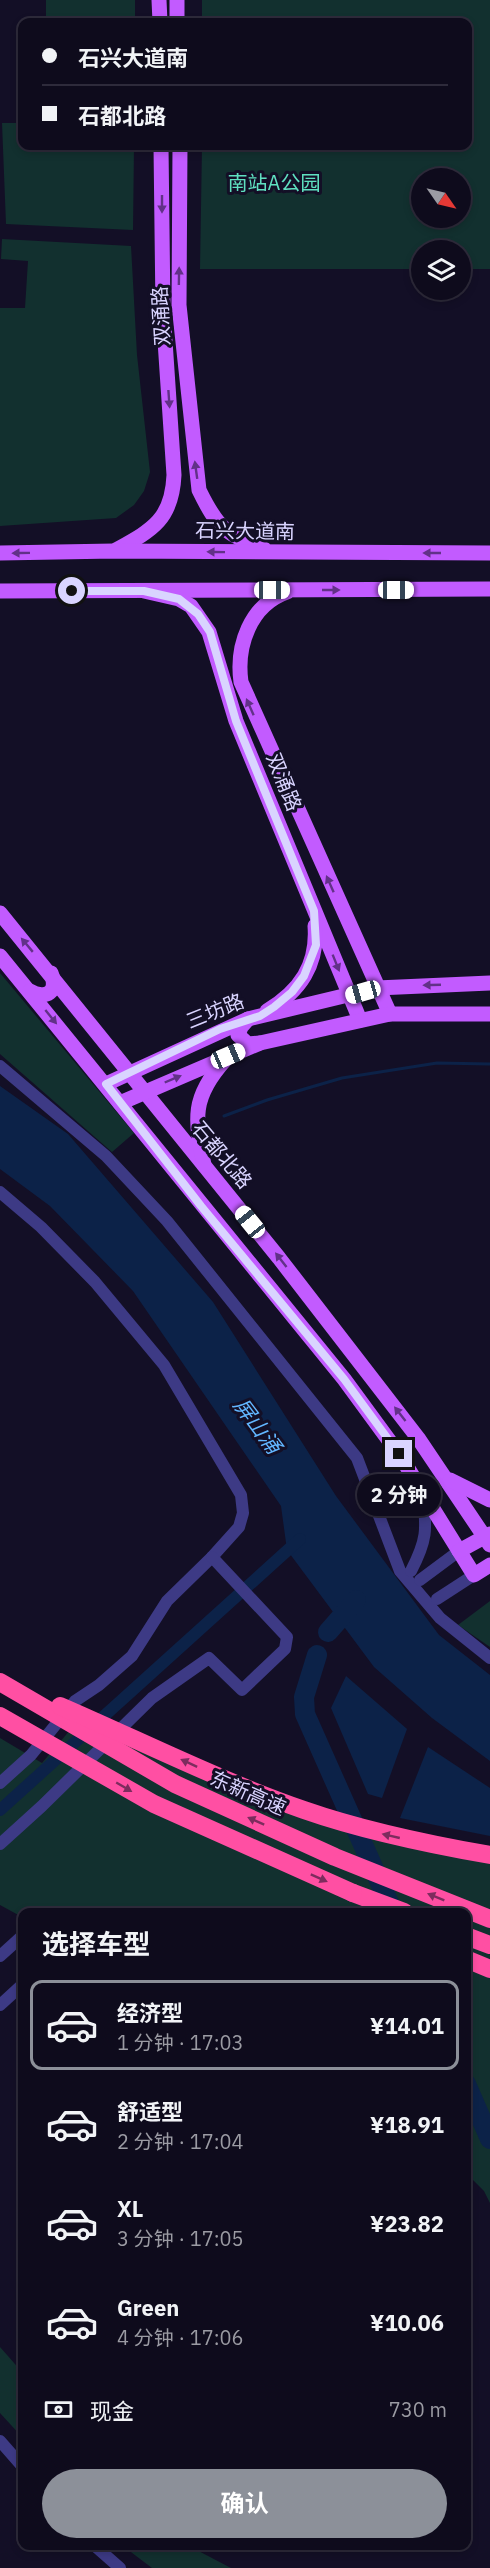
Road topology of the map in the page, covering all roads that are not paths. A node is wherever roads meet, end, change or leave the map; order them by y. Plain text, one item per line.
1 (159, 0) edge
2 (177, 0) edge
3 (160, 18) edge
4 (177, 18) edge
5 (162, 150) edge
6 (180, 150) edge
7 (114, 551) junction
8 (273, 553) junction
9 (490, 553) edge
10 (0, 554) edge
11 (487, 589) edge
12 (294, 590) junction
13 (0, 591) edge
14 (144, 591) junction
15 (314, 911) junction
16 (0, 913) edge
17 (0, 956) edge
18 (51, 973) junction
19 (490, 983) edge
20 (377, 988) junction
21 (30, 991) junction
22 (349, 996) junction
23 (390, 1014) junction
24 (490, 1014) edge
25 (254, 1017) junction
26 (360, 1020) junction
27 (260, 1043) junction
28 (228, 1056) junction
29 (0, 1066) edge
30 (131, 1072) junction
31 (106, 1084) junction
32 (143, 1092) junction
33 (120, 1103) junction
34 (204, 1168) junction
35 (220, 1185) junction
36 (0, 1192) edge
37 (201, 1206) junction
38 (418, 1438) junction
39 (399, 1454) junction
40 (447, 1479) junction
41 (423, 1495) junction
42 (490, 1500) edge
43 (488, 1539) edge
44 (459, 1551) junction
45 (212, 1557) junction
46 (490, 1565) edge
47 (474, 1575) junction
48 (436, 1599) dead end
49 (490, 1658) edge
50 (0, 1681) edge
51 (0, 1716) edge
52 (0, 1783) edge
53 (0, 1844) edge
54 (490, 1855) edge
55 (353, 1893) junction
56 (379, 1908) edge
57 (393, 1908) edge
58 (462, 1908) edge
59 (471, 1911) edge
60 (490, 1919) edge
61 (471, 1938) edge
62 (18, 1940) edge
63 (490, 1945) edge
64 (0, 1956) edge
65 (471, 1961) edge
66 (490, 1969) edge
67 (18, 1989) edge
68 (0, 2005) edge
69 (0, 2441) edge
70 (18, 2461) edge
71 (99, 2550) edge
72 (120, 2568) edge

1 - 3 main road
2 - 4 main road
5 -> 7 main road, 双涌路
8 -> 6 main road, 双涌路
8 -> 7 main road, 石兴大道南
7 -> 10 main road, 石兴大道南
9 -> 8 main road, 石兴大道南
12 -> 11 main road
12 - 14 main road
20 -> 12 main road, 双涌路
13 - 14 main road
14 - 15 main road, 双涌路
15 -> 22 main road, 双涌路
15 - 25 main road
18 -> 16 main road, 石都北路
17 - 21 main road
18 - 21 main road
18 - 30 main road, 石都北路
19 -> 20 main road, 三坊路
20 - 22 main road, 三坊路
20 - 23 main road, 双涌路
21 -> 31 main road
22 - 25 main road, 三坊路
22 - 26 main road, 双涌路
23 - 24 main road
23 - 26 main road
25 - 27 main road
25 - 30 main road, 三坊路
26 - 27 main road
27 - 28 main road
32 -> 28 main road
28 - 34 main road
29 - 49 street
30 - 31 main road, 三坊路
30 - 32 main road, 石都北路
31 - 33 main road
32 - 33 main road
32 - 34 main road, 石都北路
33 - 37 main road
34 - 35 main road, 石都北路
35 - 37 main road
38 -> 35 main road, 石都北路
36 - 45 street
37 - 39 main road
38 - 39 main road
38 - 40 main road, 石都北路
39 - 41 main road
40 - 42 main road
40 - 43 main road, 石都北路
41 - 44 main road
41 - 44 street
43 - 44 main road
44 - 47 main road
45 - 52 street
45 - 53 street
46 - 47 main road
47 - 48 street
54 -> 50 highway, bridge
58 -> 50 highway, 东新高速, bridge
51 -> 55 highway, bridge
55 - 56 highway
55 - 57 highway
60 -> 59 highway, 东新高速, bridge
61 - 63 highway
62 - 64 street
65 - 66 highway
67 - 68 street
69 - 70 street
71 - 72 street

